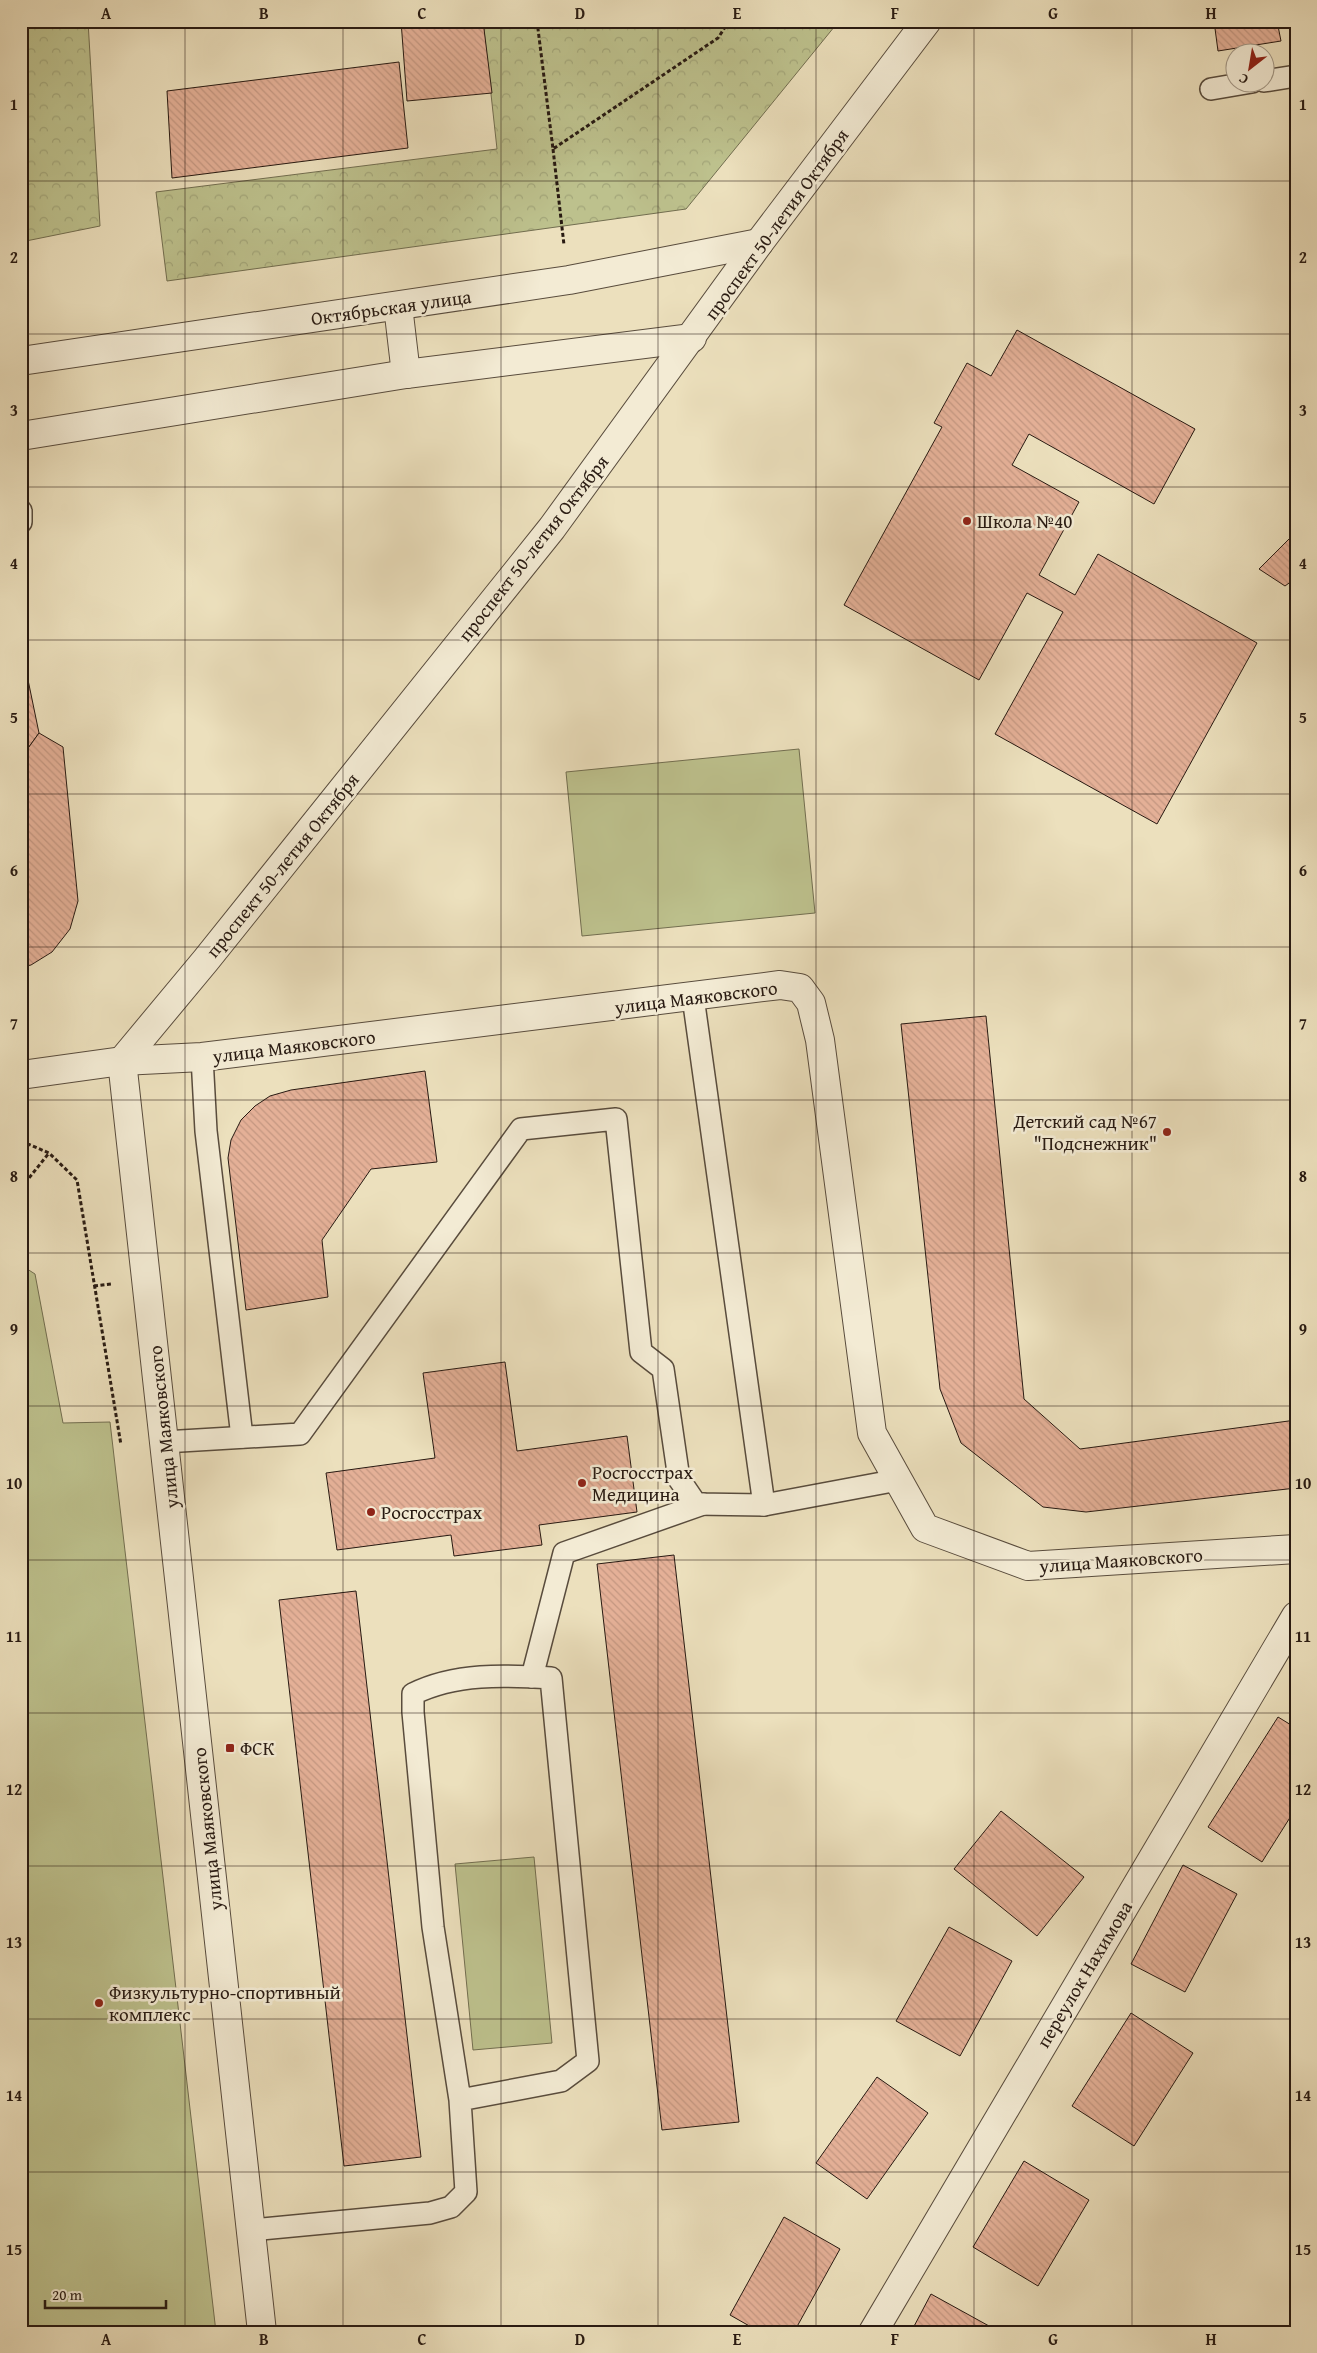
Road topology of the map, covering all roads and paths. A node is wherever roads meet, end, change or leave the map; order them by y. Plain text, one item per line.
1 (537, 21) edge
2 (729, 21) edge
3 (927, 21) edge
4 (1296, 76) edge
5 (1274, 79) edge
6 (1224, 87) edge
7 (1211, 89) dead end
8 (553, 149) junction
9 (759, 243) junction
10 (569, 280) junction
11 (398, 306) junction
12 (692, 338) junction
13 (21, 361) edge
14 (406, 374) junction
15 (21, 436) edge
16 (21, 511) edge
17 (21, 522) edge
18 (693, 997) junction
19 (202, 1058) junction
20 (122, 1062) junction
21 (21, 1075) edge
22 (21, 1141) edge
23 (50, 1153) junction
24 (21, 1188) edge
25 (242, 1437) junction
26 (164, 1442) junction
27 (121, 1445) dead end
28 (898, 1480) junction
29 (703, 1504) junction
30 (764, 1505) junction
31 (1296, 1548) edge
32 (1296, 1616) edge
33 (532, 1677) junction
34 (460, 2100) junction
35 (251, 2230) junction
36 (262, 2332) edge
37 (873, 2332) edge

1 - 8 path
2 - 8 path
3 - 9 street, проспект 50-летия Октября
4 - 5 lane
6 - 7 lane
8 - 10 path
9 - 10 street, Октябрьская улица
9 - 12 street, проспект 50-летия Октября
10 - 11 street, Октябрьская улица
11 - 13 street, Октябрьская улица
11 - 14 street
12 - 14 street
12 - 20 street, проспект 50-летия Октября
14 - 15 street
16 - 17 lane
18 - 19 street, улица Маяковского
18 - 28 street, улица Маяковского
18 - 30 lane
19 - 20 street, улица Маяковского
19 - 25 lane
20 - 21 street
20 - 26 street, улица Маяковского
22 - 23 path
23 - 24 path
23 - 27 path
25 - 26 lane
25 - 29 lane
26 - 35 street, улица Маяковского
28 - 30 lane
28 - 31 street, улица Маяковского
29 - 30 lane
29 - 33 lane
32 - 37 street, переулок Нахимова
33 - 34 lane
33 - 34 lane
34 - 35 lane
35 - 36 street, улица Маяковского

